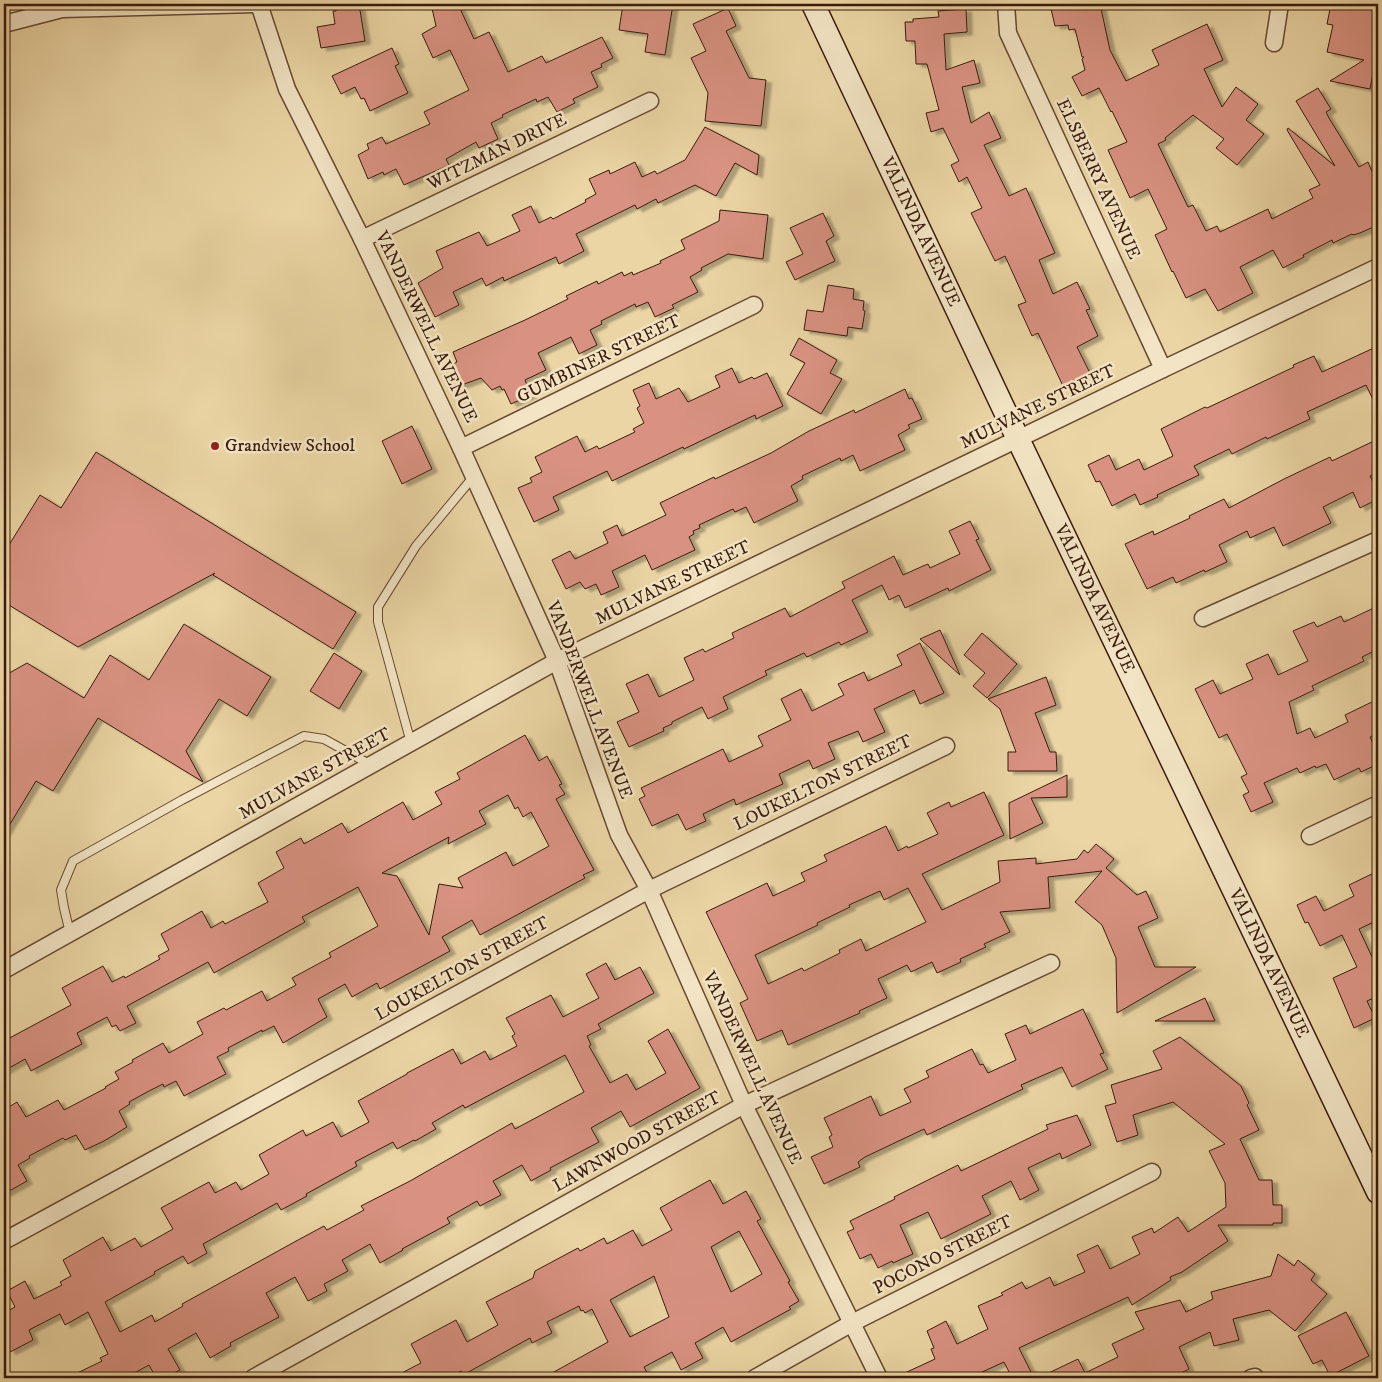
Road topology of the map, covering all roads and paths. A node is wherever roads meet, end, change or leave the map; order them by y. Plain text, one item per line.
1 (259, 4) edge
2 (813, 4) edge
3 (1006, 4) edge
4 (1280, 4) edge
5 (4, 24) edge
6 (1274, 43) dead end
7 (650, 101) dead end
8 (362, 239) junction
9 (1378, 267) edge
10 (754, 305) dead end
11 (1163, 369) junction
12 (1018, 439) junction
13 (461, 448) junction
14 (474, 476) junction
15 (1378, 540) edge
16 (1203, 618) dead end
17 (557, 661) junction
18 (411, 743) junction
19 (946, 746) dead end
20 (371, 765) junction
21 (1378, 804) edge
22 (1310, 836) dead end
23 (649, 890) junction
24 (70, 933) junction
25 (1051, 963) dead end
26 (4, 970) edge
27 (744, 1105) junction
28 (1152, 1172) dead end
29 (1378, 1192) edge
30 (4, 1241) edge
31 (852, 1323) junction
32 (253, 1378) edge
33 (756, 1378) edge
34 (878, 1378) edge

1 - 5 street
1 - 8 street, VANDERWELL AVENUE
2 - 12 main road, VALINDA AVENUE
3 - 11 street, ELSBERRY AVENUE
4 - 6 street
7 - 8 street, WITZMAN DRIVE
8 - 13 street, VANDERWELL AVENUE
9 - 11 street, MULVANE STREET
10 - 13 street, GUMBINER STREET
11 - 12 street, MULVANE STREET
12 - 17 street, MULVANE STREET
12 - 29 main road, VALINDA AVENUE
13 - 14 street, VANDERWELL AVENUE
14 - 17 street, VANDERWELL AVENUE
14 - 18 lane
15 - 16 street
17 - 18 street, MULVANE STREET
17 - 23 street, VANDERWELL AVENUE
18 - 20 street, MULVANE STREET
19 - 23 street, LOUKELTON STREET
20 - 24 street, MULVANE STREET
20 - 24 lane
21 - 22 street
23 - 27 street, VANDERWELL AVENUE
23 - 30 street, LOUKELTON STREET
24 - 26 street, MULVANE STREET
25 - 27 street, LAWNWOOD STREET
27 - 31 street, VANDERWELL AVENUE
27 - 32 street, LAWNWOOD STREET
28 - 31 street, POCONO STREET
31 - 33 street, POCONO STREET
31 - 34 street, VANDERWELL AVENUE

